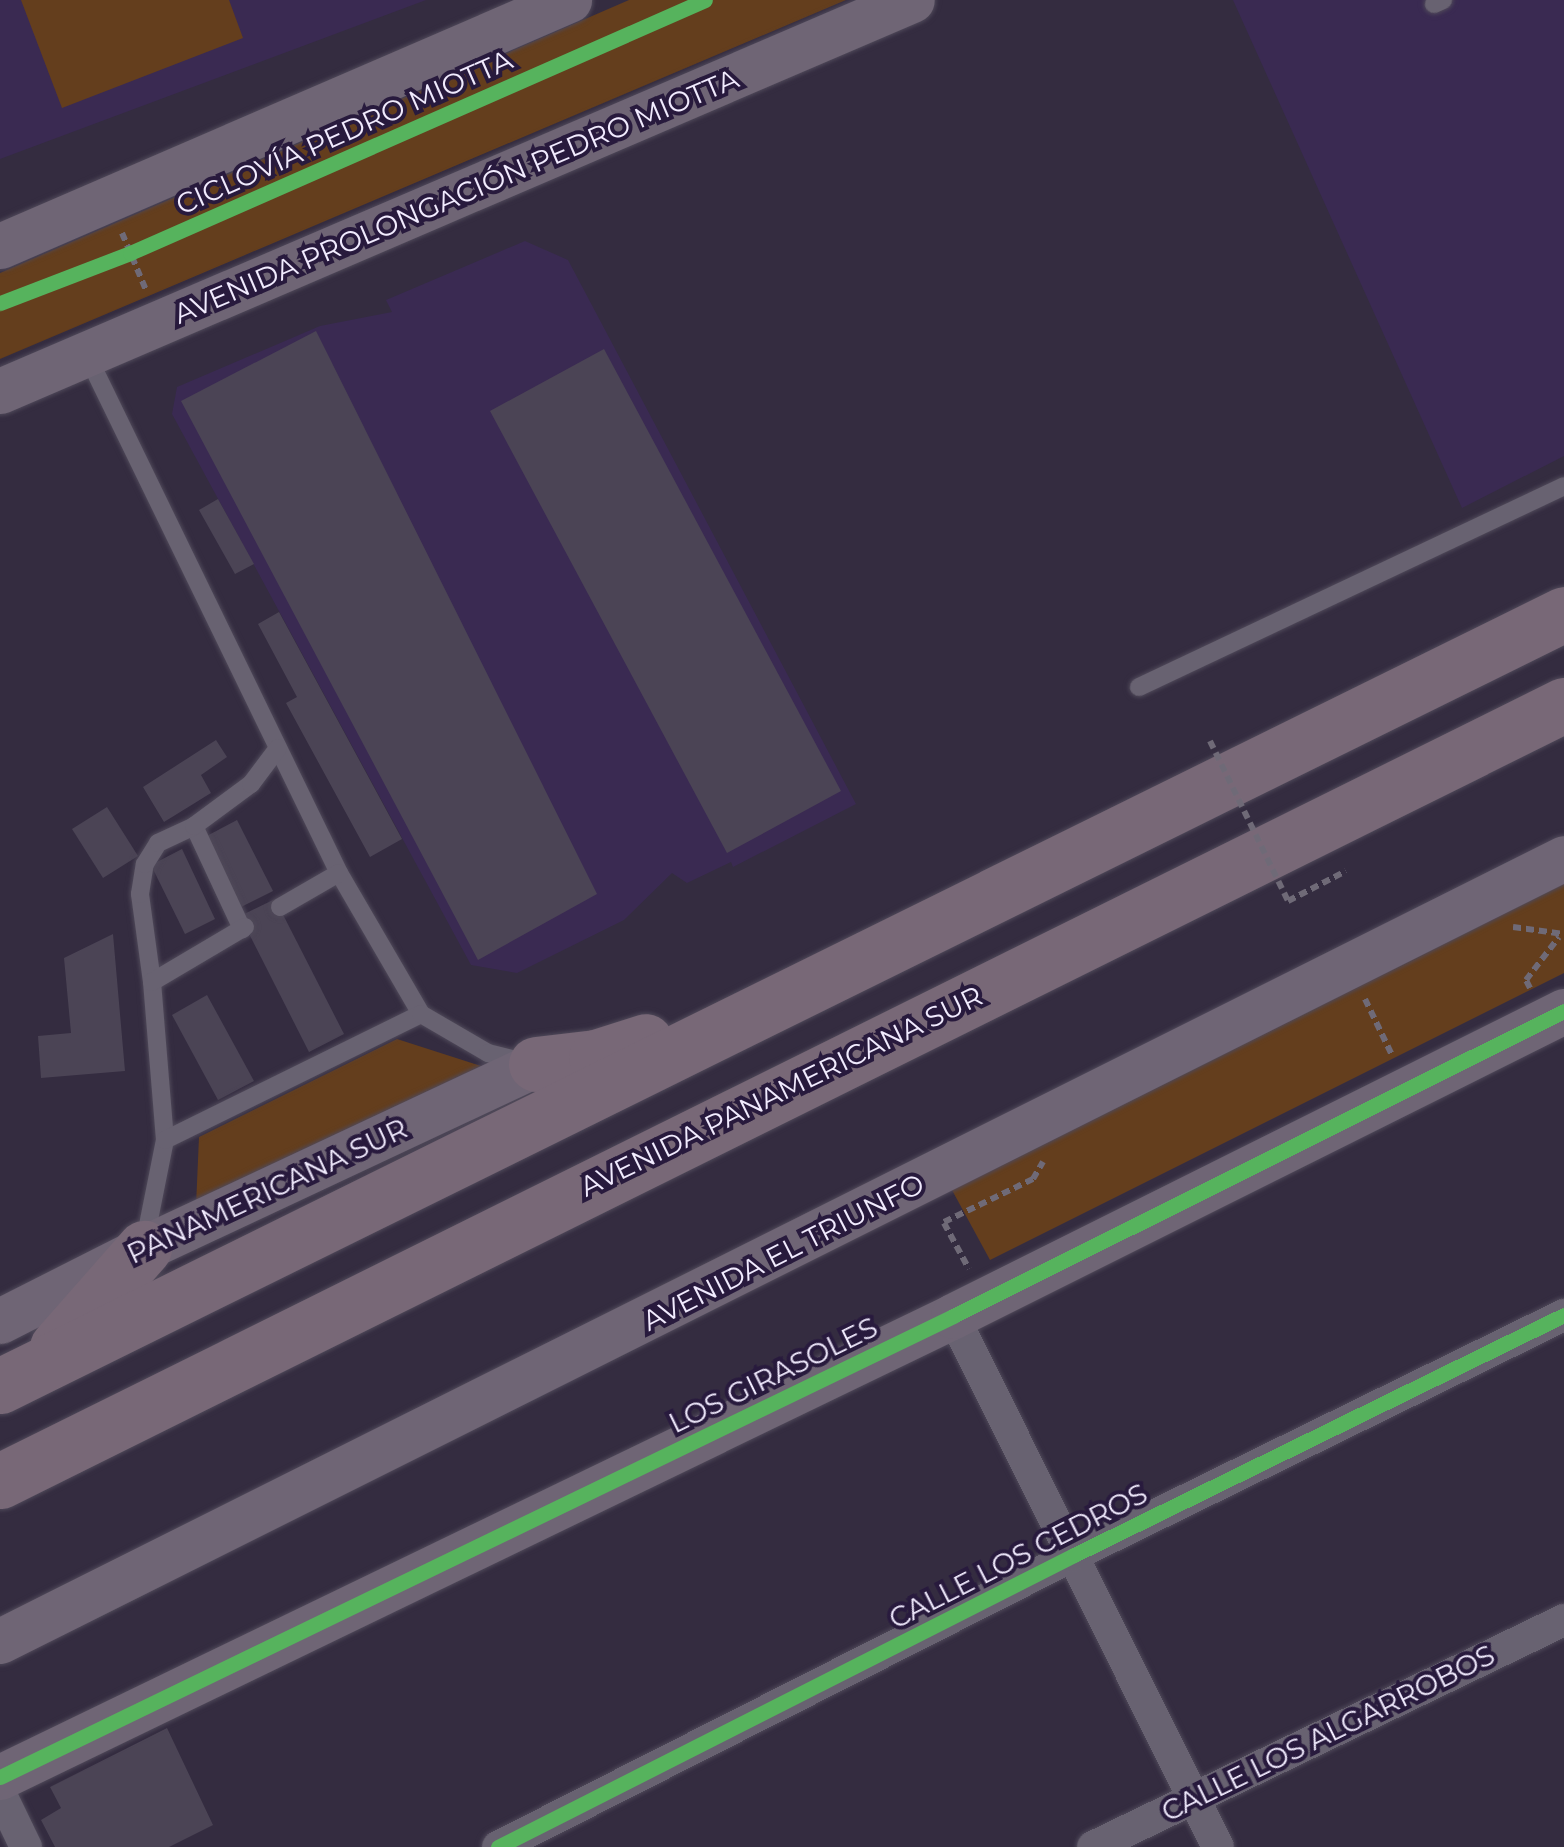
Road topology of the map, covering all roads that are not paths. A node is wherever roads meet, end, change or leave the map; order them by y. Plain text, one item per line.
1 (569, 0) edge
2 (912, 0) edge
3 (0, 246) edge
4 (87, 355) junction
5 (0, 391) edge
6 (1564, 486) edge
7 (1564, 614) edge
8 (1140, 687) dead end
9 (1564, 706) edge
10 (278, 748) junction
11 (194, 826) junction
12 (1564, 858) edge
13 (339, 872) junction
14 (280, 907) dead end
15 (827, 975) junction
16 (152, 982) junction
17 (1564, 1011) edge
18 (421, 1014) junction
19 (536, 1064) junction
20 (165, 1140) junction
21 (144, 1248) junction
22 (378, 1290) junction
23 (1564, 1314) edge
24 (953, 1316) junction
25 (0, 1321) edge
26 (22, 1374) edge
27 (0, 1480) edge
28 (0, 1504) edge
29 (1074, 1554) junction
30 (1564, 1620) edge
31 (0, 1641) edge
32 (0, 1777) edge
33 (0, 1792) edge
34 (1193, 1798) junction
35 (26, 1847) edge
36 (498, 1847) edge
37 (1093, 1847) edge
38 (1218, 1847) edge

1 - 3 main road
2 - 4 main road, AVENIDA PROLONGACIÓN PEDRO MIOTTA
4 - 5 main road, AVENIDA PROLONGACIÓN PEDRO MIOTTA
4 - 10 lane
6 - 8 lane
7 - 15 highway
9 - 22 highway, AVENIDA PANAMERICANA SUR
10 - 11 lane
10 - 13 lane
11 - 16 lane
11 - 16 lane
12 - 31 main road, AVENIDA EL TRIUNFO
13 - 14 lane
13 - 18 lane
15 - 19 highway
15 - 26 highway
16 - 20 lane
17 - 24 main road, LOS GIRASOLES
18 - 19 lane
18 - 20 lane
19 - 21 main road, PANAMERICANA SUR
20 - 21 lane
21 - 25 main road, PANAMERICANA SUR
21 - 26 highway
22 - 27 highway, AVENIDA PANAMERICANA SUR
22 - 28 lane
23 - 29 street, CALLE LOS CEDROS
24 - 29 street
24 - 32 main road, LOS GIRASOLES
29 - 34 street
29 - 36 street, CALLE LOS CEDROS
30 - 34 street, CALLE LOS ALGARROBOS
33 - 35 street
34 - 37 street, CALLE LOS ALGARROBOS
34 - 38 street

